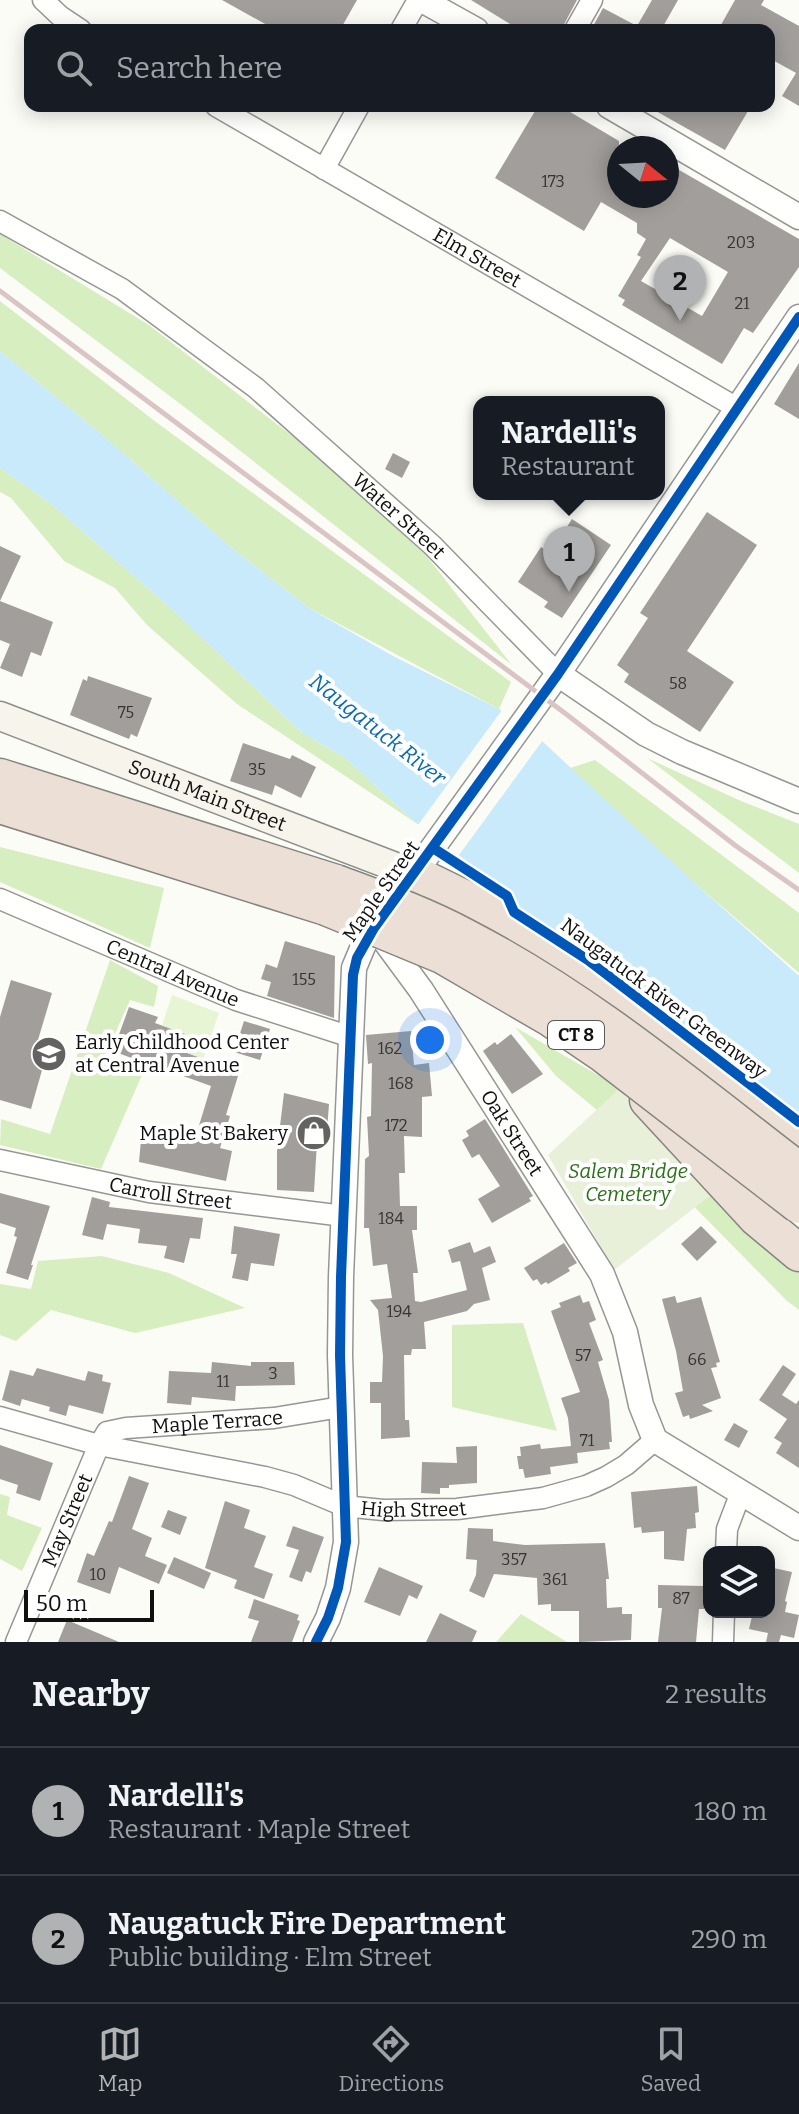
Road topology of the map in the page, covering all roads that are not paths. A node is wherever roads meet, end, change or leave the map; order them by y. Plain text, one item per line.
1 (43, 0) edge
2 (420, 0) edge
3 (592, 0) edge
4 (72, 24) edge
5 (405, 24) edge
6 (465, 24) edge
7 (578, 24) edge
8 (226, 112) edge
9 (356, 112) edge
10 (619, 112) edge
11 (324, 169) junction
12 (799, 217) edge
13 (0, 221) edge
14 (799, 317) edge
15 (737, 408) junction
16 (558, 674) junction
17 (0, 716) edge
18 (3, 785) edge
19 (799, 801) edge
20 (0, 831) edge
21 (414, 874) junction
22 (331, 895) junction
23 (0, 899) edge
24 (374, 928) junction
25 (351, 1037) junction
26 (799, 1138) edge
27 (0, 1160) edge
28 (799, 1171) edge
29 (799, 1205) edge
30 (344, 1216) junction
31 (799, 1253) edge
32 (341, 1407) junction
33 (0, 1417) edge
34 (655, 1440) junction
35 (99, 1445) junction
36 (741, 1492) junction
37 (344, 1506) junction
38 (799, 1528) edge
39 (726, 1546) edge
40 (724, 1618) edge
41 (16, 1642) edge
42 (316, 1642) edge
43 (723, 1642) edge

1 - 4 street
2 - 5 street
2 - 6 street
3 - 7 street
8 - 11 street, Elm Street
9 - 11 street
10 - 12 street
11 - 15 street, Elm Street
13 - 16 street, Water Street
14 - 15 street, Maple Street
15 - 16 street, Maple Street
16 - 19 street, Water Street
16 - 21 street, Maple Street
17 - 21 main road, South Main Street
18 - 22 highway, CT 8
20 - 22 highway
21 - 24 street, Maple Street
21 - 26 highway
21 - 31 highway
22 - 28 highway, CT 8, bridge
22 - 29 highway, CT 8, bridge
23 - 25 street, Central Avenue
24 - 25 street, Maple Street
24 - 34 street, Oak Street
25 - 30 street, Maple Street
27 - 30 street, Carroll Street
30 - 32 street, Maple Street
32 - 35 street, Maple Terrace
32 - 37 street, Maple Street
33 - 35 street, High Street
34 - 36 street
34 - 37 street, High Street
35 - 37 street, High Street
35 - 41 street, May Street
36 - 38 street
36 - 39 street
37 - 42 street, Maple Street
40 - 43 street

